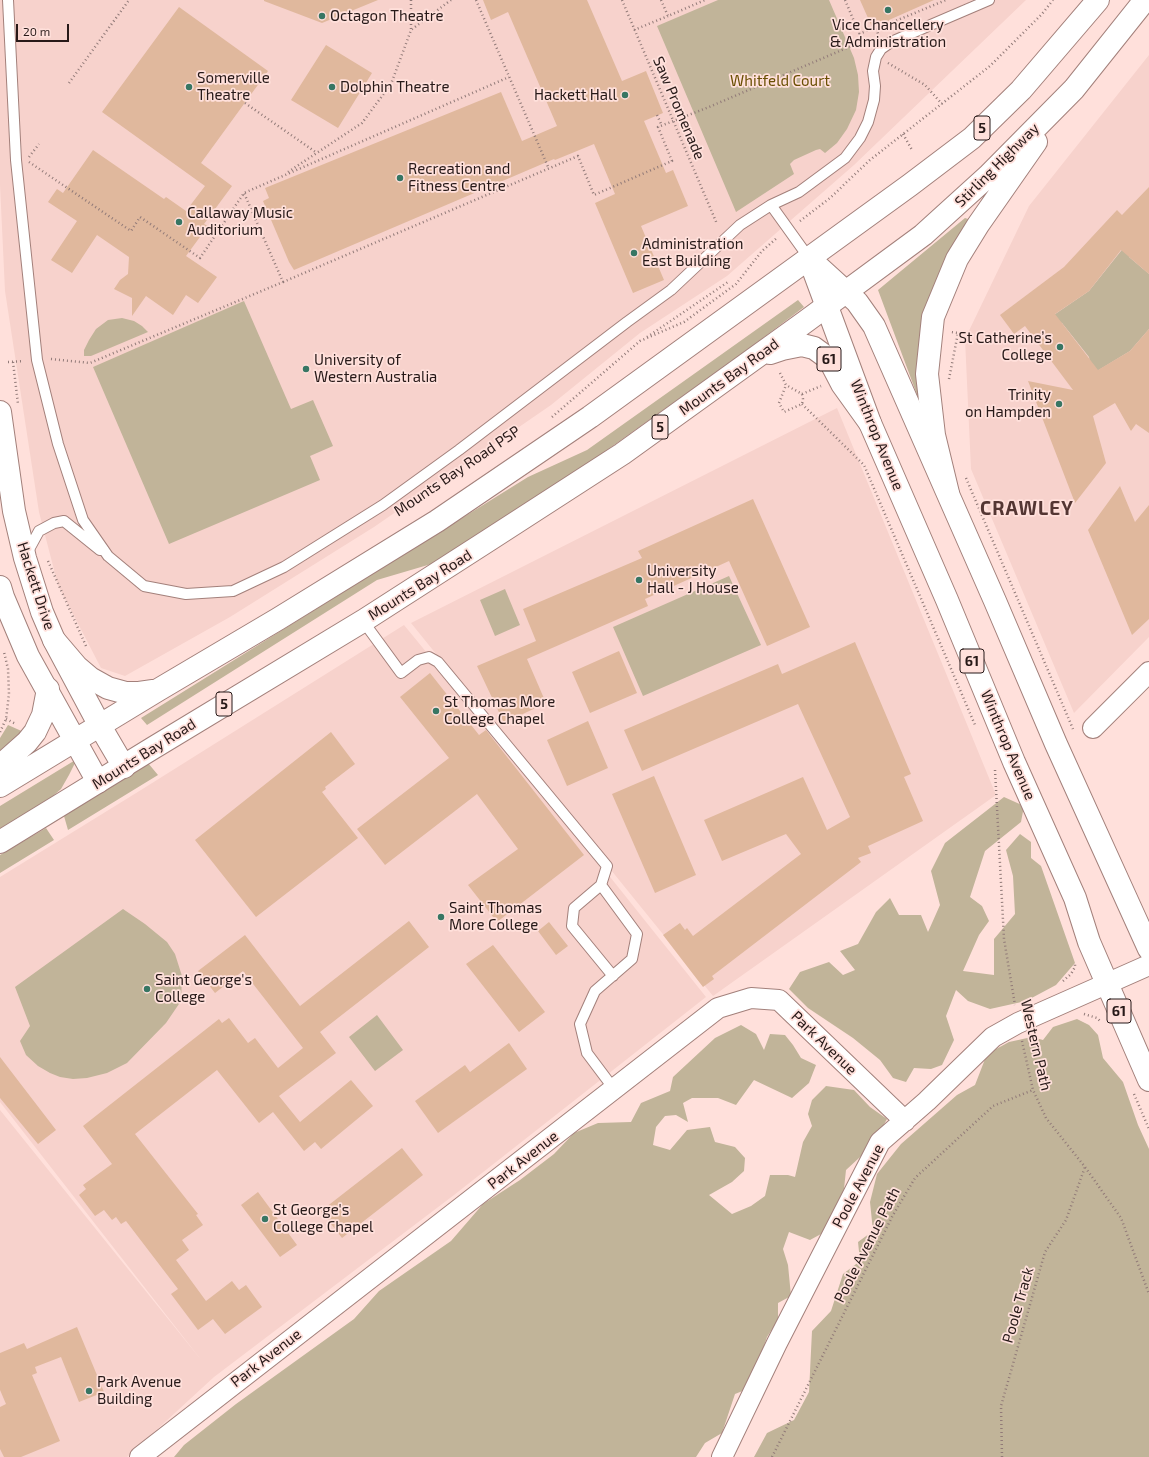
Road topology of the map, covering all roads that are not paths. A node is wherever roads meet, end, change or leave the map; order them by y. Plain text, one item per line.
1 (8, 0) edge
2 (989, 0) edge
3 (1098, 0) edge
4 (1145, 0) edge
5 (1074, 89) junction
6 (771, 205) junction
7 (809, 258) junction
8 (846, 291) junction
9 (826, 306) junction
10 (758, 357) junction
11 (0, 412) edge
12 (870, 424) junction
13 (948, 493) junction
14 (108, 556) junction
15 (25, 558) junction
16 (0, 588) edge
17 (363, 621) junction
18 (54, 640) junction
19 (1149, 672) edge
20 (48, 689) junction
21 (158, 690) junction
22 (100, 726) junction
23 (1084, 732) road end
24 (76, 740) junction
25 (0, 766) edge
26 (124, 767) junction
27 (98, 782) junction
28 (0, 786) edge
29 (0, 842) edge
30 (601, 885) junction
31 (1149, 948) edge
32 (1149, 965) edge
33 (612, 976) junction
34 (1107, 983) junction
35 (1140, 1084) edge
36 (614, 1089) junction
37 (906, 1121) junction
38 (140, 1457) edge
39 (722, 1457) edge

1 - 14 lane
2 - 6 lane
3 - 7 main road, 5
4 - 5 main road, Stirling Highway / 5
5 - 8 main road, Stirling Highway / 5
5 - 13 main road
6 - 7 lane
6 - 14 lane
7 - 8 main road
7 - 9 main road, Winthrop Avenue / 61
7 - 21 main road, 5
8 - 9 main road, Stirling Highway / 5
8 - 13 main road
9 - 10 main road, Mounts Bay Road / 5
9 - 12 main road, Winthrop Avenue / 61
10 - 12 main road, 61
10 - 17 main road, Mounts Bay Road / 5
11 - 15 main road, Hackett Drive
12 - 34 main road, Winthrop Avenue / 61
13 - 31 main road
14 - 15 lane
15 - 18 main road, Hackett Drive
16 - 20 main road, Hackett Drive
17 - 26 main road, Mounts Bay Road / 5
17 - 30 lane
18 - 21 main road
18 - 22 main road, Hackett Drive
19 - 23 street
20 - 24 main road, Hackett Drive
20 - 25 main road
21 - 22 main road, 5
22 - 24 main road, 5
22 - 26 main road, Hackett Drive
24 - 27 main road, Hackett Drive
24 - 28 main road, 5
26 - 27 main road, Mounts Bay Road / 5
27 - 29 main road, Mounts Bay Road / 5
30 - 33 lane
30 - 33 lane
32 - 34 street, Poole Avenue
33 - 36 lane
34 - 35 main road, Winthrop Avenue / 61
34 - 37 street, Poole Avenue
36 - 37 street, Park Avenue
36 - 38 street, Park Avenue
37 - 39 street, Poole Avenue

